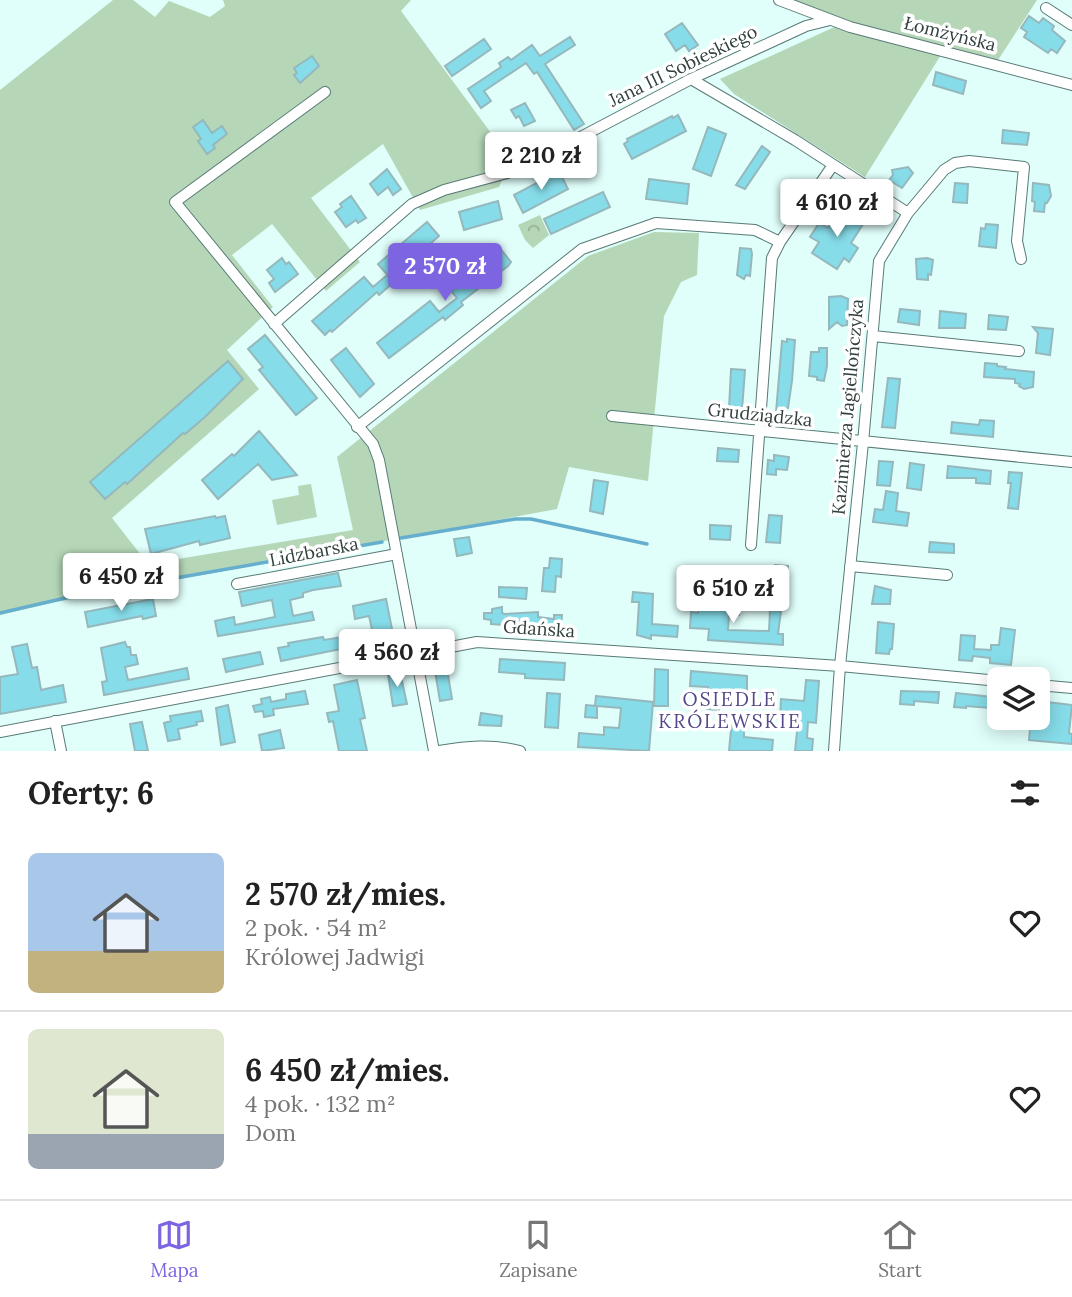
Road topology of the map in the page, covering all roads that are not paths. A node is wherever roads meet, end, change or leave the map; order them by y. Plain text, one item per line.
1 (779, 0) edge
2 (1046, 8) dead end
3 (825, 18) junction
4 (1072, 25) edge
5 (691, 79) junction
6 (1072, 85) edge
7 (325, 92) dead end
8 (833, 165) junction
9 (908, 213) junction
10 (780, 242) junction
11 (1021, 259) dead end
12 (274, 324) junction
13 (873, 336) junction
14 (1019, 351) dead end
15 (612, 416) dead end
16 (357, 427) junction
17 (758, 432) junction
18 (863, 443) junction
19 (1072, 462) edge
20 (751, 545) dead end
21 (397, 554) junction
22 (850, 566) junction
23 (947, 575) dead end
24 (237, 584) dead end
25 (417, 652) junction
26 (840, 666) junction
27 (987, 680) edge
28 (1050, 686) edge
29 (1072, 688) edge
30 (55, 721) junction
31 (0, 732) edge
32 (61, 751) edge
33 (437, 751) edge
34 (520, 751) edge
35 (834, 751) edge

1 - 3 street, Łomżyńska
2 - 4 street
3 - 5 street, Jana III Sobieskiego
3 - 6 street, Łomżyńska
5 - 8 street
5 - 12 street, Jana III Sobieskiego
7 - 12 street
8 - 9 street
8 - 10 street
9 - 11 street, Kazimierza Jagiellończyka
9 - 13 street, Kazimierza Jagiellończyka
10 - 16 street
10 - 17 street
12 - 16 street
13 - 14 street
13 - 18 street, Kazimierza Jagiellończyka
15 - 17 street, Grudziądzka
16 - 21 street
17 - 18 street, Grudziądzka
17 - 20 street
18 - 19 street, Grudziądzka
18 - 22 street, Kazimierza Jagiellończyka
21 - 24 street, Lidzbarska
21 - 25 street
22 - 23 street
22 - 26 street, Kazimierza Jagiellończyka
25 - 26 street, Gdańska
25 - 30 street, Gdańska
25 - 33 street
26 - 27 street, Gdańska
26 - 35 street, Kazimierza Jagiellończyka
28 - 29 street
30 - 31 street, Gdańska
30 - 32 street
33 - 34 street

